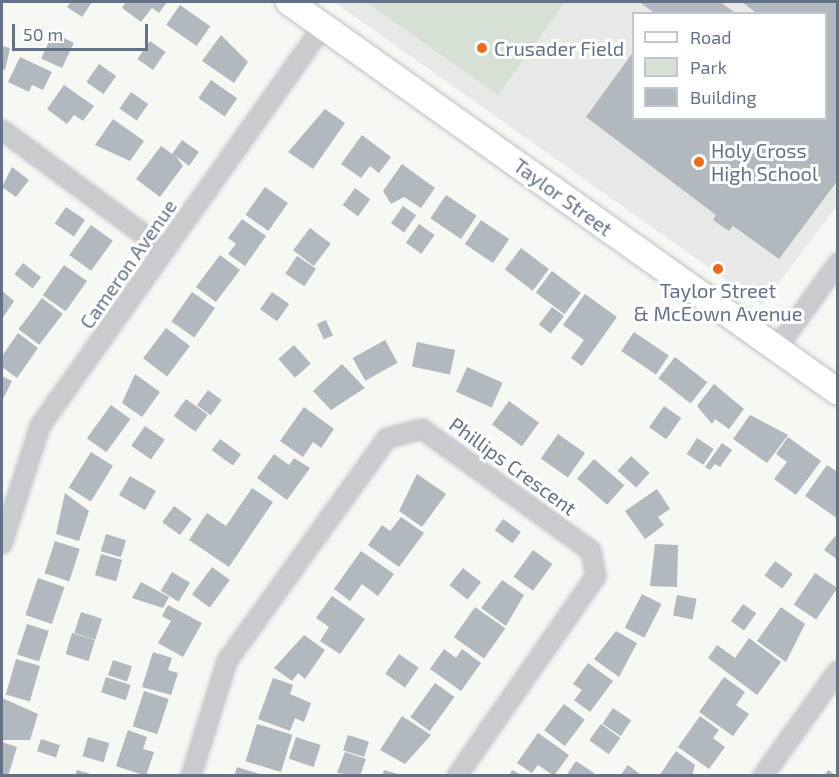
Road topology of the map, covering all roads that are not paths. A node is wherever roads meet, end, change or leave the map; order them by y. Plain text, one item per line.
1 (289, 2) edge
2 (323, 26) junction
3 (2, 130) edge
4 (165, 250) junction
5 (837, 263) edge
6 (777, 348) junction
7 (837, 392) edge
8 (2, 544) edge
9 (837, 671) edge
10 (191, 776) edge
11 (457, 776) edge
12 (763, 776) edge

1 - 2 main road, Taylor Street
2 - 4 street, Cameron Avenue
2 - 6 main road, Taylor Street
3 - 4 street
4 - 8 street, Cameron Avenue
5 - 6 street
6 - 7 main road, Taylor Street
9 - 12 street
10 - 11 street, Phillips Crescent

